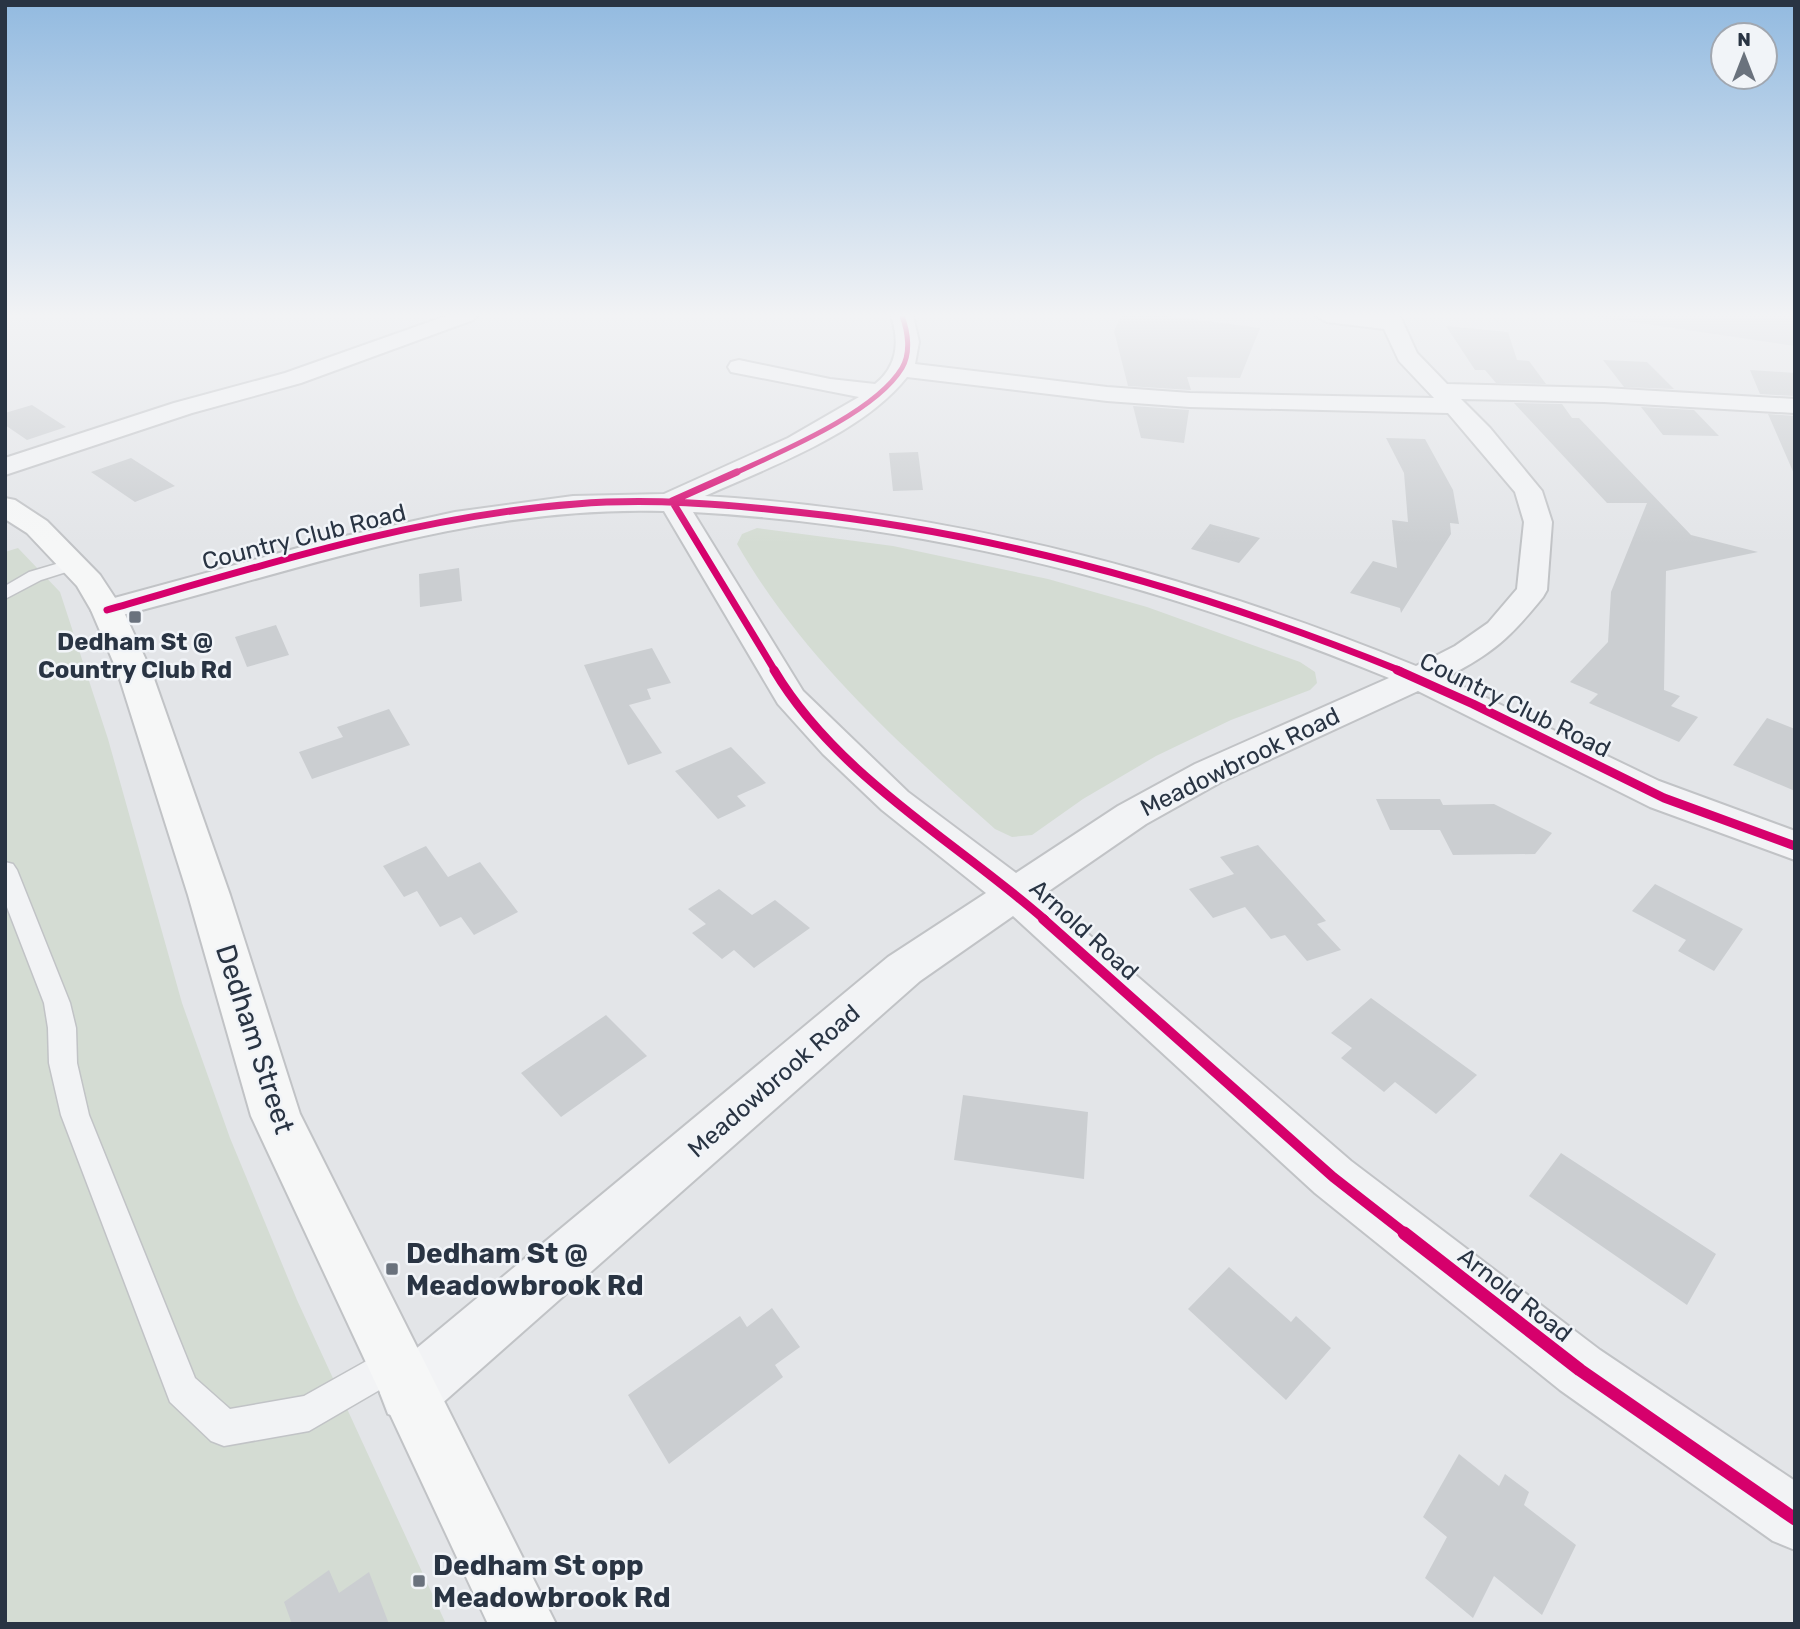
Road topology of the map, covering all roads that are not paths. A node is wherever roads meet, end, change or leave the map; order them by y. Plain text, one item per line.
1 (242, 392) edge
2 (874, 392) edge
3 (1074, 392) edge
4 (1440, 392) edge
5 (1446, 398) junction
6 (1795, 406) edge
7 (5, 467) edge
8 (672, 501) junction
9 (5, 506) edge
10 (74, 564) junction
11 (5, 594) edge
12 (107, 610) junction
13 (1418, 678) junction
14 (1795, 846) edge
15 (5, 870) edge
16 (1014, 893) junction
17 (402, 1378) junction
18 (1795, 1519) edge
19 (523, 1624) edge

1 - 7 street
2 - 8 street
3 - 5 street
4 - 5 street, Meadowbrook Road
5 - 6 street
5 - 13 street, Meadowbrook Road
8 - 12 street, Country Club Road
8 - 13 street, Country Club Road
8 - 16 street, Arnold Road
9 - 10 main road, Dedham Street
10 - 11 lane
10 - 12 main road, Dedham Street
12 - 17 main road, Dedham Street
13 - 14 street, Country Club Road
13 - 16 street, Meadowbrook Road
15 - 17 lane
16 - 17 street, Meadowbrook Road
16 - 18 street, Arnold Road
17 - 19 main road, Dedham Street

